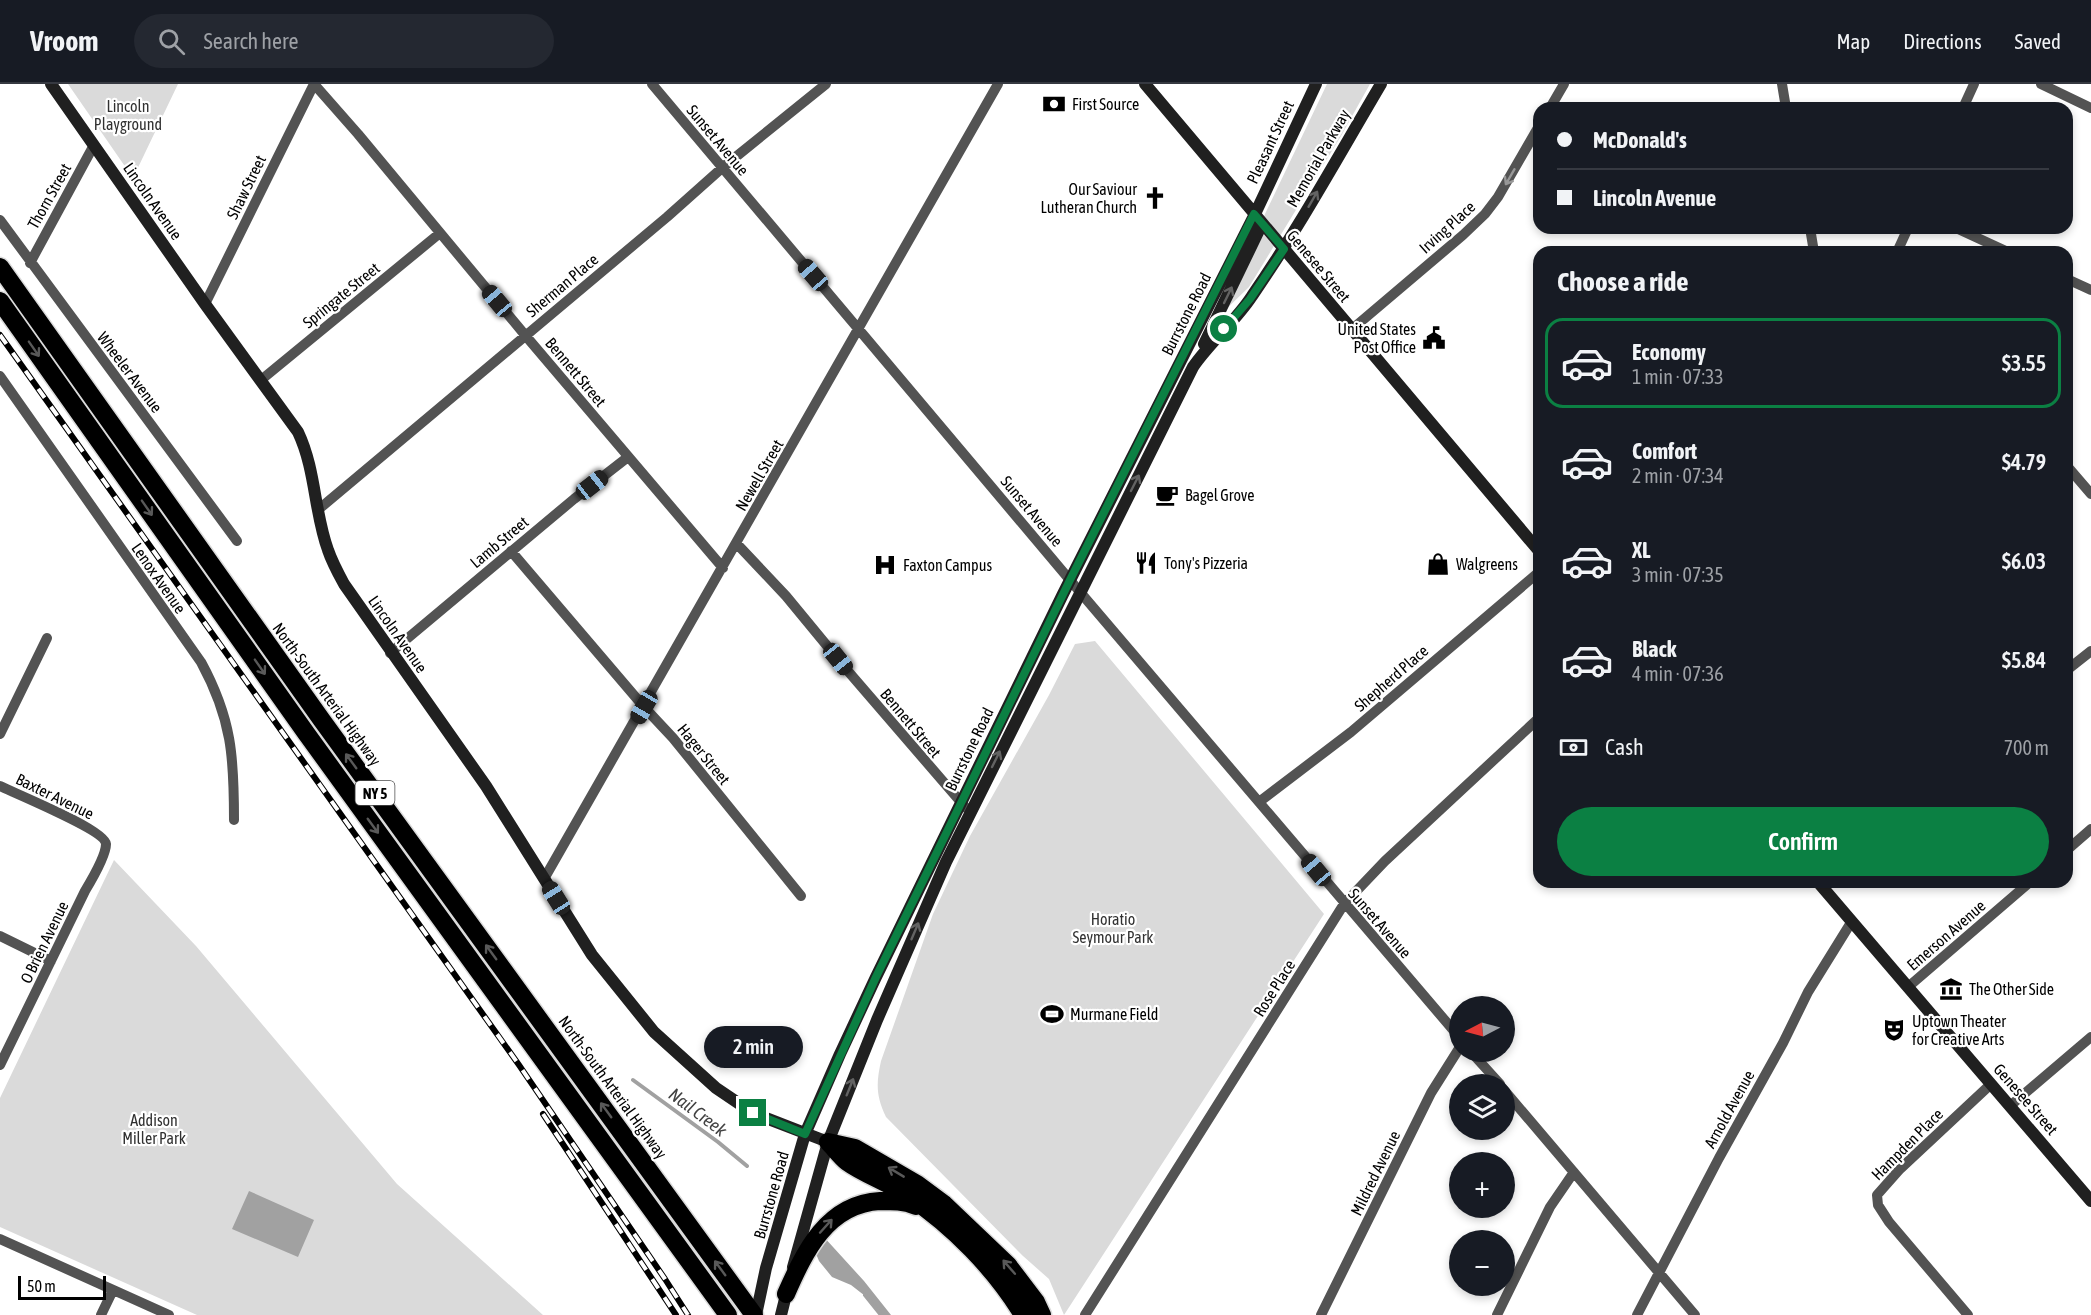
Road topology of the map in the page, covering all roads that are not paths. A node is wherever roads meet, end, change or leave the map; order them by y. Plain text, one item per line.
1 (51, 84) edge
2 (314, 84) edge
3 (652, 84) edge
4 (826, 84) edge
5 (998, 84) edge
6 (1145, 84) edge
7 (1316, 84) edge
8 (1381, 84) edge
9 (1564, 84) edge
10 (1782, 84) edge
11 (1974, 84) edge
12 (2041, 84) edge
13 (1554, 102) edge
14 (1785, 102) edge
15 (1966, 102) edge
16 (2091, 108) edge
17 (1533, 136) edge
18 (94, 144) junction
19 (722, 168) junction
20 (1258, 219) junction
21 (0, 220) edge
22 (440, 233) junction
23 (1969, 234) edge
24 (1995, 246) edge
25 (1284, 249) junction
26 (30, 262) junction
27 (0, 267) edge
28 (2073, 282) edge
29 (2091, 290) edge
30 (0, 301) edge
31 (205, 304) junction
32 (859, 329) junction
33 (1351, 330) junction
34 (525, 336) junction
35 (1194, 367) junction
36 (0, 376) edge
37 (261, 380) junction
38 (628, 457) junction
39 (2073, 473) edge
40 (2091, 494) edge
41 (319, 509) junction
42 (237, 541) dead end
43 (736, 544) junction
44 (1533, 544) edge
45 (512, 551) junction
46 (723, 568) junction
47 (1533, 577) edge
48 (1070, 580) junction
49 (1080, 592) junction
50 (47, 638) dead end
51 (2091, 651) edge
52 (390, 653) junction
53 (2073, 665) edge
54 (644, 707) junction
55 (1533, 724) edge
56 (0, 734) edge
57 (0, 786) edge
58 (1259, 802) junction
59 (966, 808) junction
60 (234, 820) dead end
61 (2091, 830) edge
62 (98, 833) joint
63 (2073, 845) edge
64 (544, 879) junction
65 (1823, 888) edge
66 (2023, 888) edge
67 (801, 896) dead end
68 (1344, 904) junction
69 (1852, 921) junction
70 (0, 936) edge
71 (51, 961) junction
72 (1908, 987) junction
73 (1449, 1025) edge
74 (2091, 1037) edge
75 (1451, 1062) edge
76 (1480, 1062) edge
77 (0, 1065) edge
78 (1491, 1074) edge
79 (1991, 1084) junction
80 (1515, 1103) edge
81 (2010, 1106) junction
82 (805, 1134) junction
83 (828, 1142) junction
84 (1574, 1172) junction
85 (2091, 1201) edge
86 (926, 1210) junction
87 (0, 1239) edge
88 (1660, 1273) junction
89 (113, 1290) junction
90 (786, 1294) junction
91 (101, 1315) edge
92 (169, 1315) edge
93 (728, 1315) edge
94 (755, 1315) edge
95 (781, 1315) edge
96 (1023, 1315) edge
97 (1042, 1315) edge
98 (1085, 1315) edge
99 (1321, 1315) edge
100 (1497, 1315) edge
101 (1637, 1315) edge
102 (1695, 1315) edge
103 (1968, 1315) edge

1 - 18 street, Lincoln Avenue
2 - 22 street, Bennett Street
2 - 31 street, Shaw Street
3 - 19 street, Sunset Avenue
4 - 19 street, Sherman Place
5 - 32 street, Newell Street
6 - 20 street, Genesee Street
7 - 20 street, Pleasant Street
25 -> 8 street, Memorial Parkway
9 - 13 street
10 - 14 street
11 - 15 street
12 - 16 street
17 -> 33 street, Irving Place
18 - 26 street, Thorn Street
18 - 31 street, Lincoln Avenue
19 - 32 street, Sunset Avenue
19 - 34 street, Sherman Place
20 - 25 street, Genesee Street
35 -> 20 street
20 - 48 street, Burrstone Road
21 - 26 street, Wheeler Avenue
22 - 34 street, Bennett Street
22 - 37 street, Springate Street
23 - 24 street
25 - 33 street, Genesee Street
25 - 35 street, Burrstone Road
26 - 42 street, Wheeler Avenue
94 -> 27 highway, North-South Arterial Highway / NY 5
28 - 29 street
30 -> 93 highway, NY 5
31 - 37 street, Lincoln Avenue
32 - 43 street, Newell Street
32 - 48 street, Sunset Avenue
33 - 44 street, Genesee Street
34 - 38 street, Bennett Street
34 - 41 street, Sherman Place
49 -> 35 street, Burrstone Road
36 - 60 street, Lenox Avenue
37 - 41 street, Lincoln Avenue
38 - 45 street, Lamb Street
38 - 46 street, Bennett Street
39 - 40 street
41 - 52 street, Lincoln Avenue
43 - 46 street, Newell Street
43 - 59 street, Bennett Street
45 - 52 street, Lamb Street
45 - 54 street, Hager Street
46 - 54 street, Newell Street
47 - 58 street, Shepherd Place
48 - 49 street, Sunset Avenue
48 - 59 street, Burrstone Road
49 - 58 street, Sunset Avenue
59 -> 49 street, Burrstone Road
50 - 56 street
51 - 53 street
52 - 64 street, Lincoln Avenue
54 - 64 street, Newell Street
54 - 67 street, Hager Street
55 - 68 street, Rose Place
57 - 62 street, Baxter Avenue
58 - 68 street, Sunset Avenue
59 - 82 street, Burrstone Road
83 -> 59 street, Burrstone Road
61 - 63 street
62 - 71 street, O Brien Avenue
64 - 82 street, Lincoln Avenue
65 - 69 street, Genesee Street
66 - 72 street, Emerson Avenue
68 - 73 street, Sunset Avenue
68 - 98 street, Rose Place
69 - 72 street, Genesee Street
69 - 88 street, Arnold Avenue
70 - 71 street
71 - 77 street, O Brien Avenue
72 - 79 street, Genesee Street
74 - 81 street
75 - 99 street, Mildred Avenue
76 - 78 street
79 - 81 street, Genesee Street
79 - 103 street, Hampden Place
80 - 84 street
81 - 85 street, Genesee Street
82 - 83 street, Lincoln Avenue
82 - 94 street, Burrstone Road
83 - 86 highway
83 - 90 street, Burrstone Road
97 -> 83 highway
84 - 88 street
84 - 100 street
90 -> 86 highway
86 - 96 highway
87 - 89 street
88 - 101 street, Arnold Avenue
88 - 102 street
89 - 91 street
89 - 92 street
90 - 95 street, Burrstone Road

